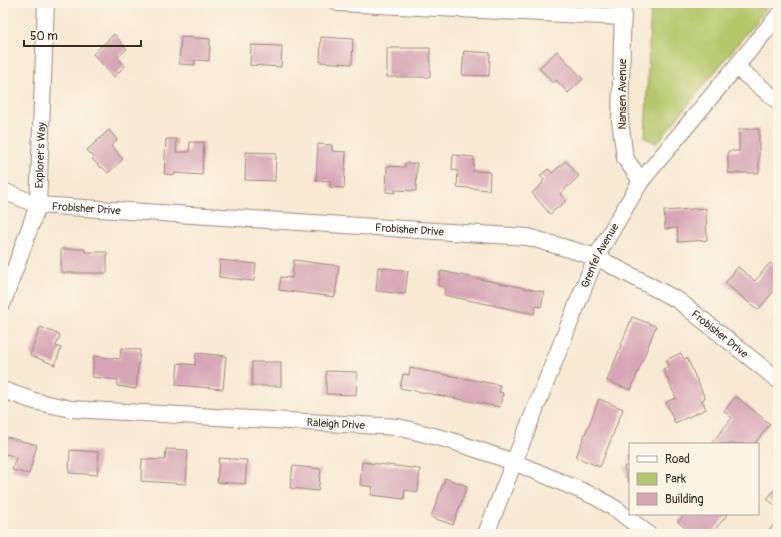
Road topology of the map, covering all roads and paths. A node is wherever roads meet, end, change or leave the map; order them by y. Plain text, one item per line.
1 (46, 3) edge
2 (338, 3) edge
3 (623, 10) edge
4 (778, 16) edge
5 (736, 68) junction
6 (778, 101) edge
7 (641, 181) junction
8 (3, 191) edge
9 (38, 205) junction
10 (596, 257) junction
11 (3, 302) edge
12 (778, 380) edge
13 (3, 390) edge
14 (514, 462) junction
15 (486, 534) edge
16 (648, 534) edge

1 - 9 street, Explorer's Way
2 - 3 street
3 - 7 street, Nansen Avenue
4 - 5 street, Grenfel Avenue
5 - 6 street
5 - 7 street, Grenfel Avenue
7 - 10 street, Grenfel Avenue
8 - 9 street, Frobisher Drive
9 - 10 street, Frobisher Drive
9 - 11 street, Explorer's Way
10 - 12 street, Frobisher Drive
10 - 14 street, Grenfel Avenue
13 - 14 street, Raleigh Drive
14 - 15 street, Grenfel Avenue
14 - 16 street, Raleigh Drive

